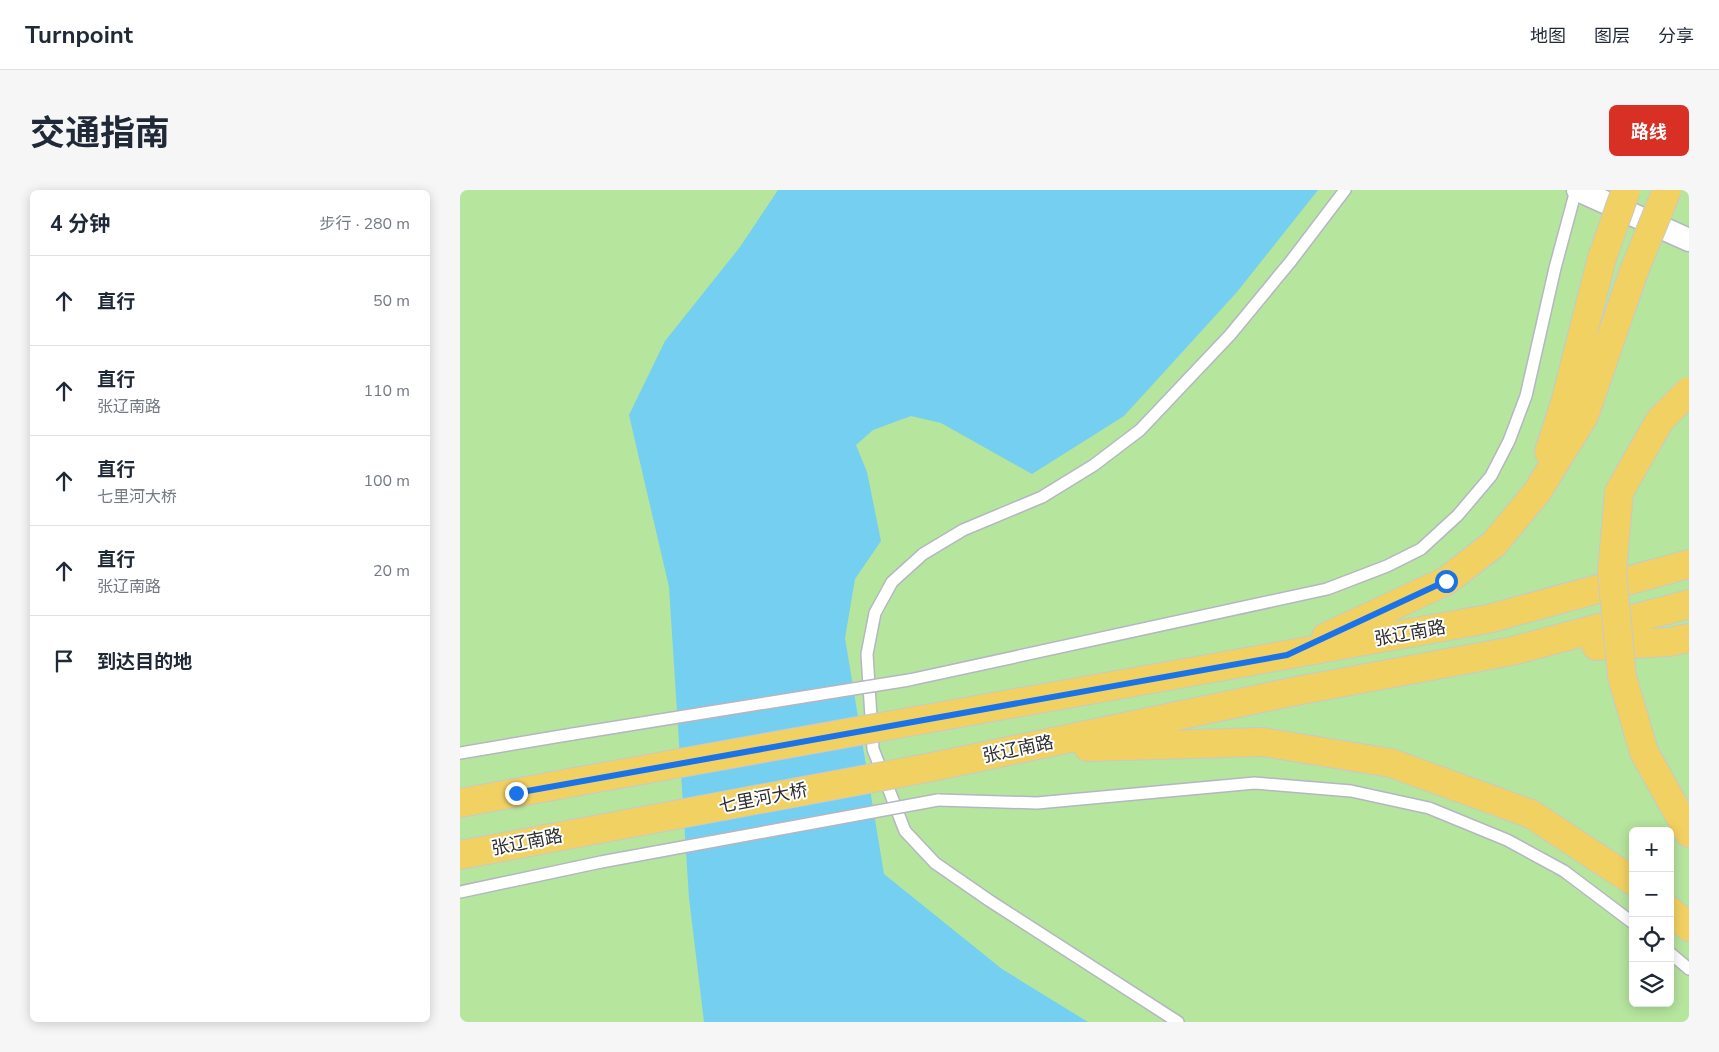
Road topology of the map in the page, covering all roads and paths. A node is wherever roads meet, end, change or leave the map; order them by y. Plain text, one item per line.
1 (1345, 190) edge
2 (1577, 190) edge
3 (1626, 190) edge
4 (1666, 190) edge
5 (1689, 240) edge
6 (1689, 391) edge
7 (1537, 492) junction
8 (1689, 564) edge
9 (1689, 604) edge
10 (1689, 638) edge
11 (1512, 651) junction
12 (1287, 655) junction
13 (1014, 750) junction
14 (460, 753) edge
15 (932, 766) joint
16 (460, 803) edge
17 (594, 830) joint
18 (1689, 833) edge
19 (460, 855) edge
20 (1629, 879) edge
21 (460, 892) edge
22 (1674, 914) edge
23 (1629, 920) edge
24 (1689, 927) edge
25 (1674, 957) edge
26 (1689, 969) edge
27 (1178, 1022) edge

1 - 27 lane
2 - 5 street
2 - 14 lane, bridge
3 - 7 main road, bridge
4 - 7 main road, bridge
6 - 18 main road, bridge
7 - 12 main road
8 - 12 main road, 张辽南路
9 - 11 main road, 张辽南路
10 - 11 main road
11 - 13 main road, 张辽南路
12 - 16 main road, 张辽南路, bridge
13 - 15 main road, 张辽南路
13 - 20 main road
15 - 17 main road, 七里河大桥, bridge
17 - 19 main road, 张辽南路
21 - 23 lane, bridge
22 - 24 main road
25 - 26 lane

